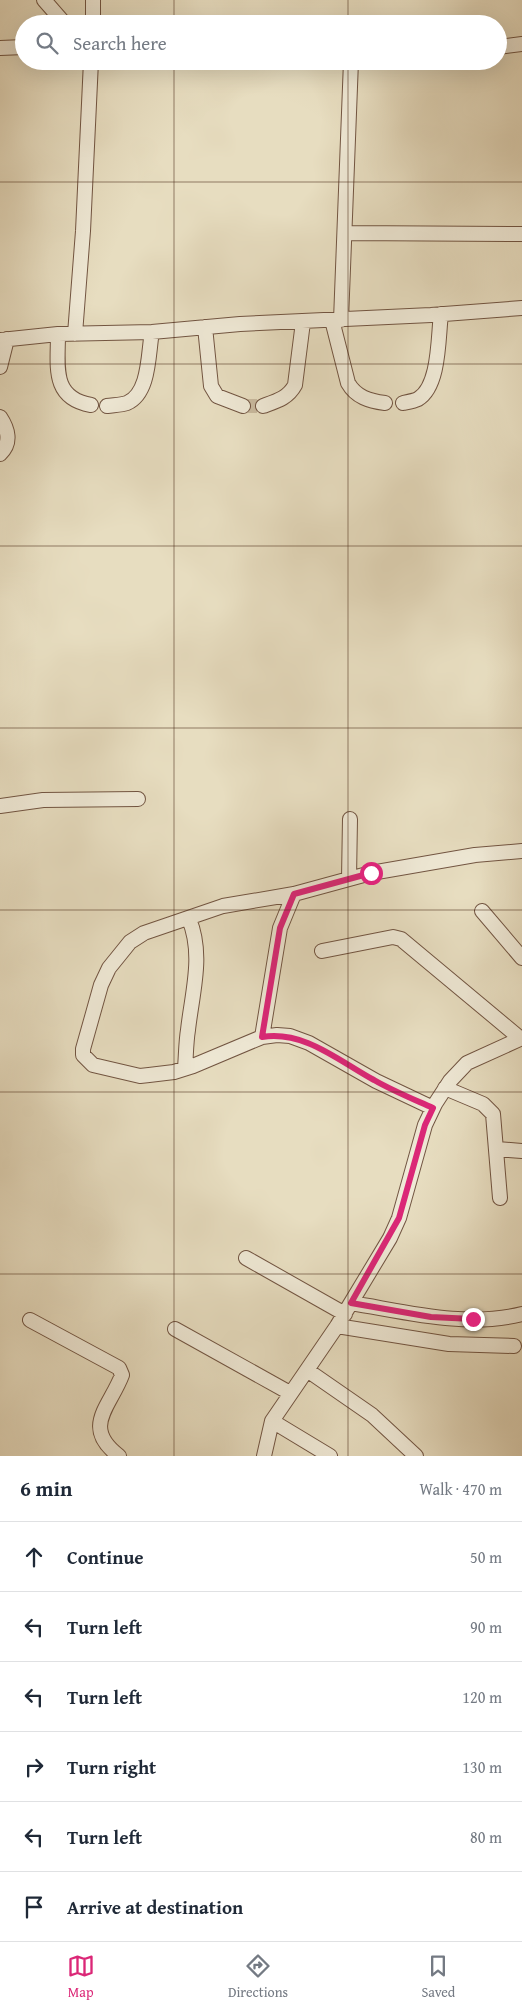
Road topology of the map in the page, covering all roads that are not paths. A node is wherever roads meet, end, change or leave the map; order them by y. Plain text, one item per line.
1 (44, 0) edge
2 (93, 0) edge
3 (57, 15) edge
4 (93, 15) edge
5 (522, 44) edge
6 (507, 46) edge
7 (15, 47) edge
8 (0, 48) edge
9 (91, 70) edge
10 (351, 70) edge
11 (345, 232) junction
12 (522, 234) edge
13 (522, 308) edge
14 (440, 314) junction
15 (337, 320) junction
16 (303, 322) junction
17 (205, 327) junction
18 (152, 332) junction
19 (58, 334) junction
20 (75, 334) junction
21 (4, 340) edge
22 (0, 367) edge
23 (385, 403) dead end
24 (403, 403) dead end
25 (91, 405) dead end
26 (107, 406) dead end
27 (243, 406) tunnel mouth
28 (263, 406) tunnel mouth
29 (0, 417) edge
30 (0, 454) edge
31 (138, 799) dead end
32 (0, 806) edge
33 (350, 819) dead end
34 (522, 851) edge
35 (349, 878) junction
36 (294, 894) junction
37 (482, 911) dead end
38 (189, 919) junction
39 (322, 952) dead end
40 (522, 958) edge
41 (262, 1037) junction
42 (521, 1038) edge
43 (185, 1068) junction
44 (445, 1088) junction
45 (433, 1108) junction
46 (497, 1149) junction
47 (522, 1151) edge
48 (500, 1198) dead end
49 (246, 1258) dead end
50 (344, 1314) junction
51 (522, 1314) edge
52 (30, 1320) dead end
53 (175, 1330) dead end
54 (514, 1346) dead end
55 (307, 1370) junction
56 (290, 1393) junction
57 (272, 1422) junction
58 (119, 1456) edge
59 (264, 1456) edge
60 (330, 1456) edge
61 (416, 1456) edge

1 - 3 street
2 - 4 street
5 - 6 street
7 - 8 street
9 - 20 street
10 - 11 street
11 - 12 street
11 - 15 street
13 - 14 street
14 - 15 street
14 - 24 street
15 - 16 street
15 - 23 street
16 - 17 street
16 - 28 street
17 - 18 street
17 - 27 street
18 - 20 street
18 - 26 street
19 - 20 street
19 - 21 street
19 - 25 street
21 - 22 street
29 - 30 street
31 - 32 street
33 - 35 street
34 - 35 street
35 - 36 street
36 - 38 street
36 - 41 street
37 - 40 street
38 - 43 street
38 - 43 street
39 - 42 street
41 - 43 street
41 - 45 street
42 - 44 street
44 - 45 street
44 - 46 street
45 - 50 street
46 - 47 street
46 - 48 street
49 - 50 street
50 - 51 street
50 - 54 street
50 - 55 street
52 - 58 street
53 - 56 street
55 - 56 street
55 - 61 street
56 - 57 street
57 - 59 street
57 - 60 street

